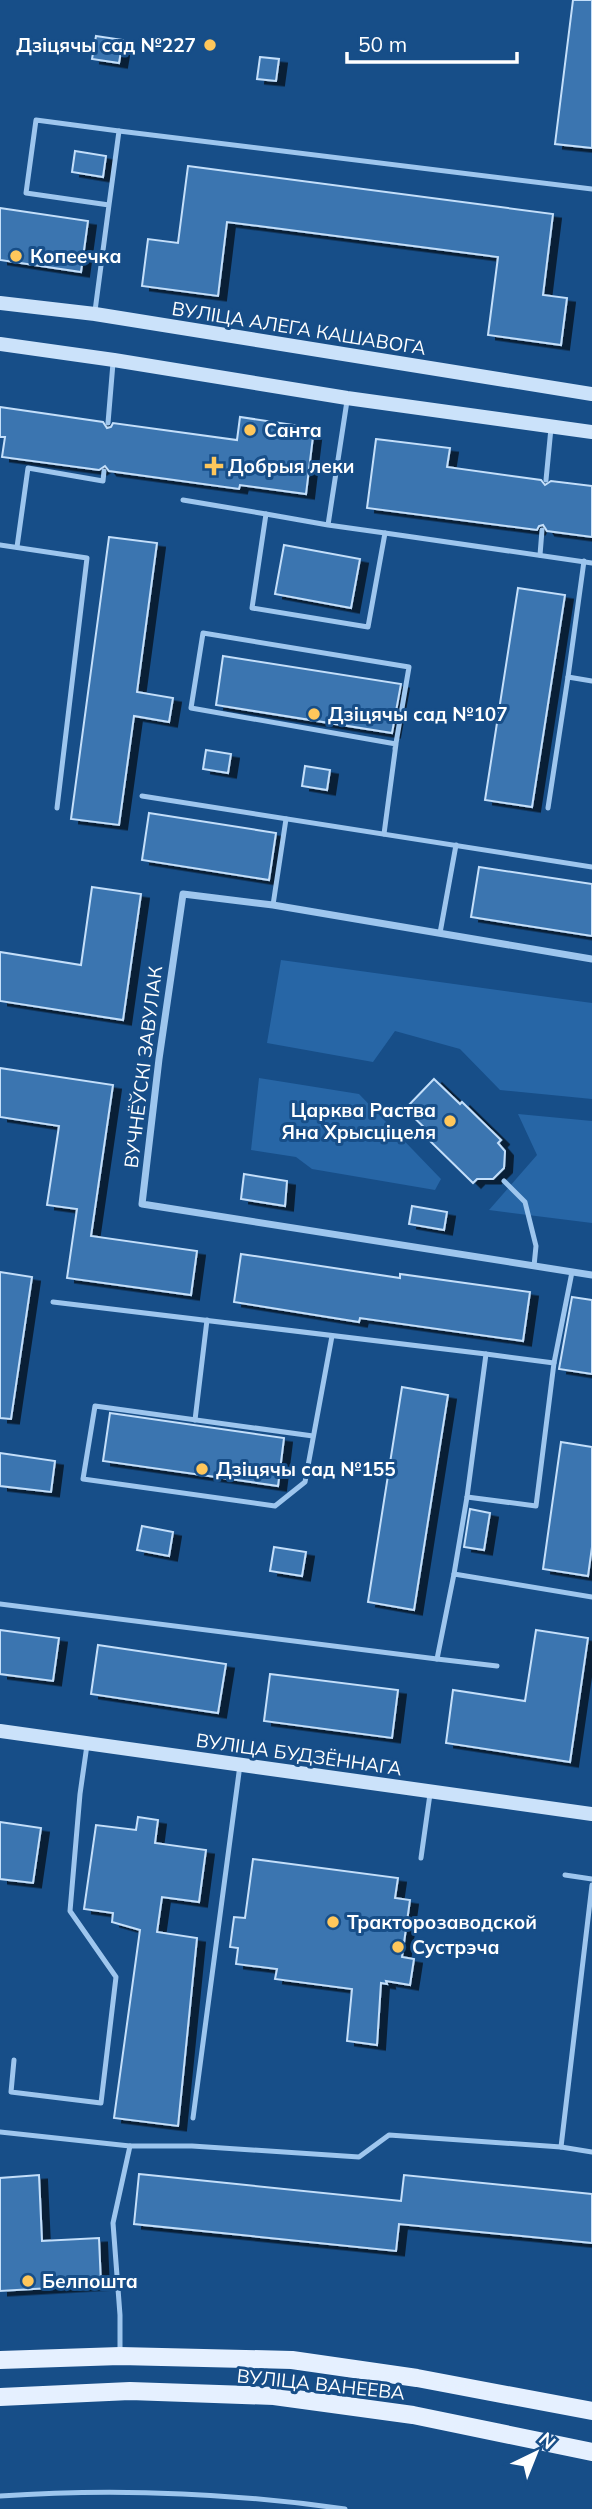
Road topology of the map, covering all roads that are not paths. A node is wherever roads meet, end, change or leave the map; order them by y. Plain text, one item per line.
1 (119, 131) junction
2 (592, 190) edge
3 (109, 205) junction
4 (0, 303) edge
5 (94, 314) junction
6 (0, 344) edge
7 (114, 360) junction
8 (592, 394) edge
9 (347, 398) junction
10 (108, 422) dead end
11 (551, 426) junction
12 (592, 432) edge
13 (104, 471) dead end
14 (546, 480) dead end
15 (183, 500) dead end
16 (266, 514) junction
17 (328, 525) junction
18 (542, 530) dead end
19 (386, 533) junction
20 (0, 545) edge
21 (16, 547) junction
22 (540, 555) junction
23 (584, 561) junction
24 (592, 563) edge
25 (568, 677) junction
26 (592, 681) edge
27 (395, 749) junction
28 (142, 796) dead end
29 (57, 808) dead end
30 (548, 808) dead end
31 (286, 819) junction
32 (384, 834) junction
33 (456, 845) junction
34 (592, 867) edge
35 (273, 905) junction
36 (440, 933) junction
37 (592, 958) edge
38 (503, 1181) dead end
39 (534, 1266) junction
40 (572, 1272) junction
41 (592, 1275) edge
42 (53, 1302) dead end
43 (208, 1321) junction
44 (332, 1336) junction
45 (486, 1354) junction
46 (554, 1363) junction
47 (195, 1420) junction
48 (313, 1436) junction
49 (467, 1497) junction
50 (454, 1574) junction
51 (592, 1597) edge
52 (0, 1604) edge
53 (437, 1659) junction
54 (497, 1666) dead end
55 (0, 1731) edge
56 (87, 1745) junction
57 (240, 1765) junction
58 (430, 1791) junction
59 (592, 1814) edge
60 (421, 1858) dead end
61 (565, 1875) dead end
62 (592, 1879) edge
63 (592, 1885) edge
64 (14, 2060) dead end
65 (193, 2118) dead end
66 (0, 2132) edge
67 (130, 2146) junction
68 (561, 2147) junction
69 (592, 2152) edge
70 (120, 2356) junction
71 (0, 2360) edge
72 (0, 2397) edge
73 (592, 2411) edge
74 (592, 2452) edge
75 (0, 2496) edge
76 (345, 2509) edge

1 - 2 lane
1 - 3 lane
1 - 3 lane
3 - 5 lane
4 - 5 main road, ВУЛІЦА АЛЕГА КАШАВОГА
5 - 8 main road, ВУЛІЦА АЛЕГА КАШАВОГА
6 - 7 main road
7 - 9 main road
7 - 10 lane
9 - 11 main road
9 - 17 lane
11 - 12 main road
11 - 14 lane
13 - 21 lane
15 - 16 lane
16 - 17 lane
16 - 19 lane
17 - 19 lane
18 - 22 lane
19 - 22 lane
20 - 21 lane
21 - 29 lane
22 - 23 lane
23 - 24 lane
23 - 25 lane
25 - 26 lane
25 - 30 lane
27 - 27 lane
27 - 32 lane
28 - 31 lane
31 - 32 lane
31 - 35 lane
32 - 33 lane
33 - 34 lane
33 - 36 lane
35 - 36 street, ВУЧНЁЎСКІ ЗАВУЛАК
35 - 39 street, ВУЧНЁЎСКІ ЗАВУЛАК
36 - 37 street, ВУЧНЁЎСКІ ЗАВУЛАК
38 - 39 lane
39 - 40 street, ВУЧНЁЎСКІ ЗАВУЛАК
40 - 41 street, ВУЧНЁЎСКІ ЗАВУЛАК
40 - 46 lane
42 - 43 lane
43 - 44 lane
43 - 47 lane
44 - 45 lane
44 - 48 lane
45 - 46 lane
45 - 49 lane
46 - 49 lane
47 - 48 lane
47 - 48 lane
49 - 50 lane
50 - 51 lane
50 - 53 lane
52 - 53 lane
53 - 54 lane
55 - 56 main road, ВУЛІЦА БУДЗЁННАГА
56 - 57 main road, ВУЛІЦА БУДЗЁННАГА
56 - 64 lane
57 - 58 main road, ВУЛІЦА БУДЗЁННАГА
57 - 65 lane
58 - 59 main road, ВУЛІЦА БУДЗЁННАГА
58 - 60 lane
61 - 62 lane
63 - 68 lane
66 - 67 lane
67 - 68 lane
67 - 70 lane
68 - 69 lane
70 - 71 main road, ВУЛІЦА ВАНЕЕВА
70 - 73 main road, ВУЛІЦА ВАНЕЕВА
72 - 74 main road, ВУЛІЦА ВАНЕЕВА
75 - 76 lane

